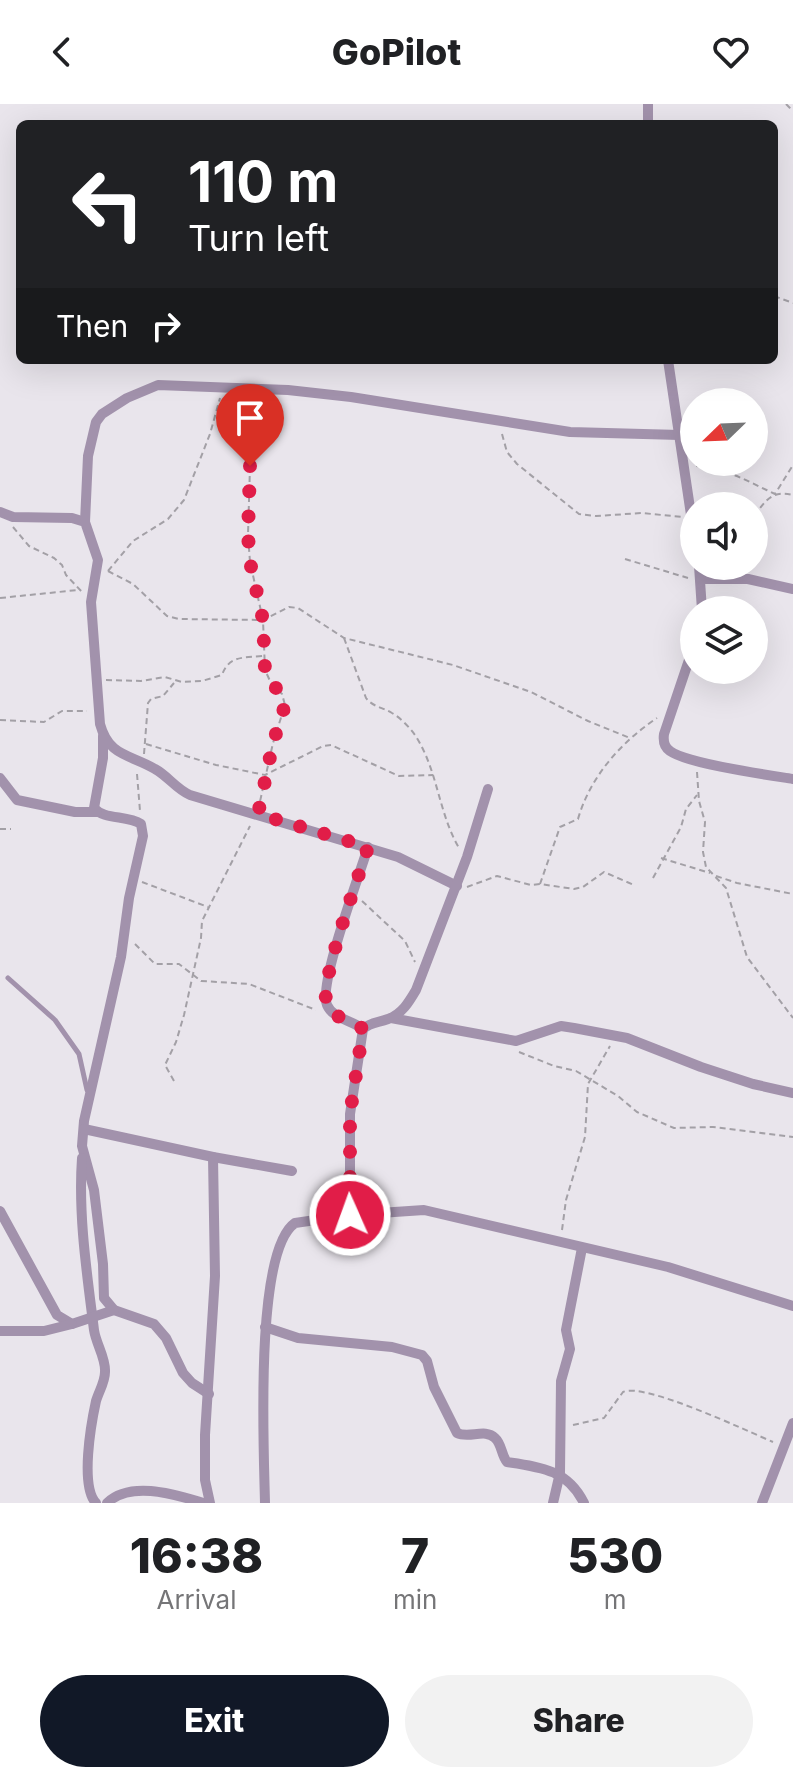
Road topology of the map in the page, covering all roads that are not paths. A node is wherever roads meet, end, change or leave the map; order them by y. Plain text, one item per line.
1 (669, 364) edge
2 (680, 435) joint
3 (0, 512) edge
4 (85, 522) junction
5 (752, 580) edge
6 (793, 589) edge
7 (680, 683) edge
8 (103, 736) junction
9 (0, 778) edge
10 (793, 779) edge
11 (488, 789) dead end
12 (97, 812) junction
13 (368, 847) junction
14 (456, 888) junction
15 (8, 978) dead end
16 (390, 1018) junction
17 (363, 1029) junction
18 (793, 1093) edge
19 (89, 1099) junction
20 (84, 1129) junction
21 (83, 1152) junction
22 (213, 1157) junction
23 (292, 1171) dead end
24 (0, 1211) edge
25 (350, 1215) junction
26 (582, 1248) junction
27 (793, 1306) edge
28 (114, 1310) junction
29 (94, 1317) junction
30 (72, 1324) junction
31 (265, 1327) junction
32 (0, 1331) edge
33 (209, 1394) junction
34 (793, 1423) edge
35 (560, 1473) junction
36 (96, 1503) edge
37 (107, 1503) edge
38 (207, 1503) edge
39 (265, 1503) edge
40 (553, 1503) edge
41 (584, 1503) edge
42 (762, 1503) edge

1 - 2 street
2 - 4 street
3 - 4 street
4 - 8 street
5 - 6 street
7 - 10 street
8 - 12 street
8 - 13 street
9 - 12 street
11 - 14 street
12 - 19 street
13 - 14 street
13 - 17 street
14 - 16 street
15 - 19 lane
16 - 17 street
16 - 18 street
17 - 25 street
19 - 20 street
20 - 21 street
20 - 22 street
21 - 28 street
21 - 29 street
22 - 23 street
22 - 33 street
24 - 30 street
25 - 26 street
25 - 31 street
26 - 27 street
26 - 35 street
28 - 29 street
28 - 33 street
29 - 30 street
29 - 36 street
30 - 32 street
31 - 35 street
31 - 39 street
33 - 38 street
34 - 42 street
35 - 40 street
35 - 41 street
37 - 38 street

